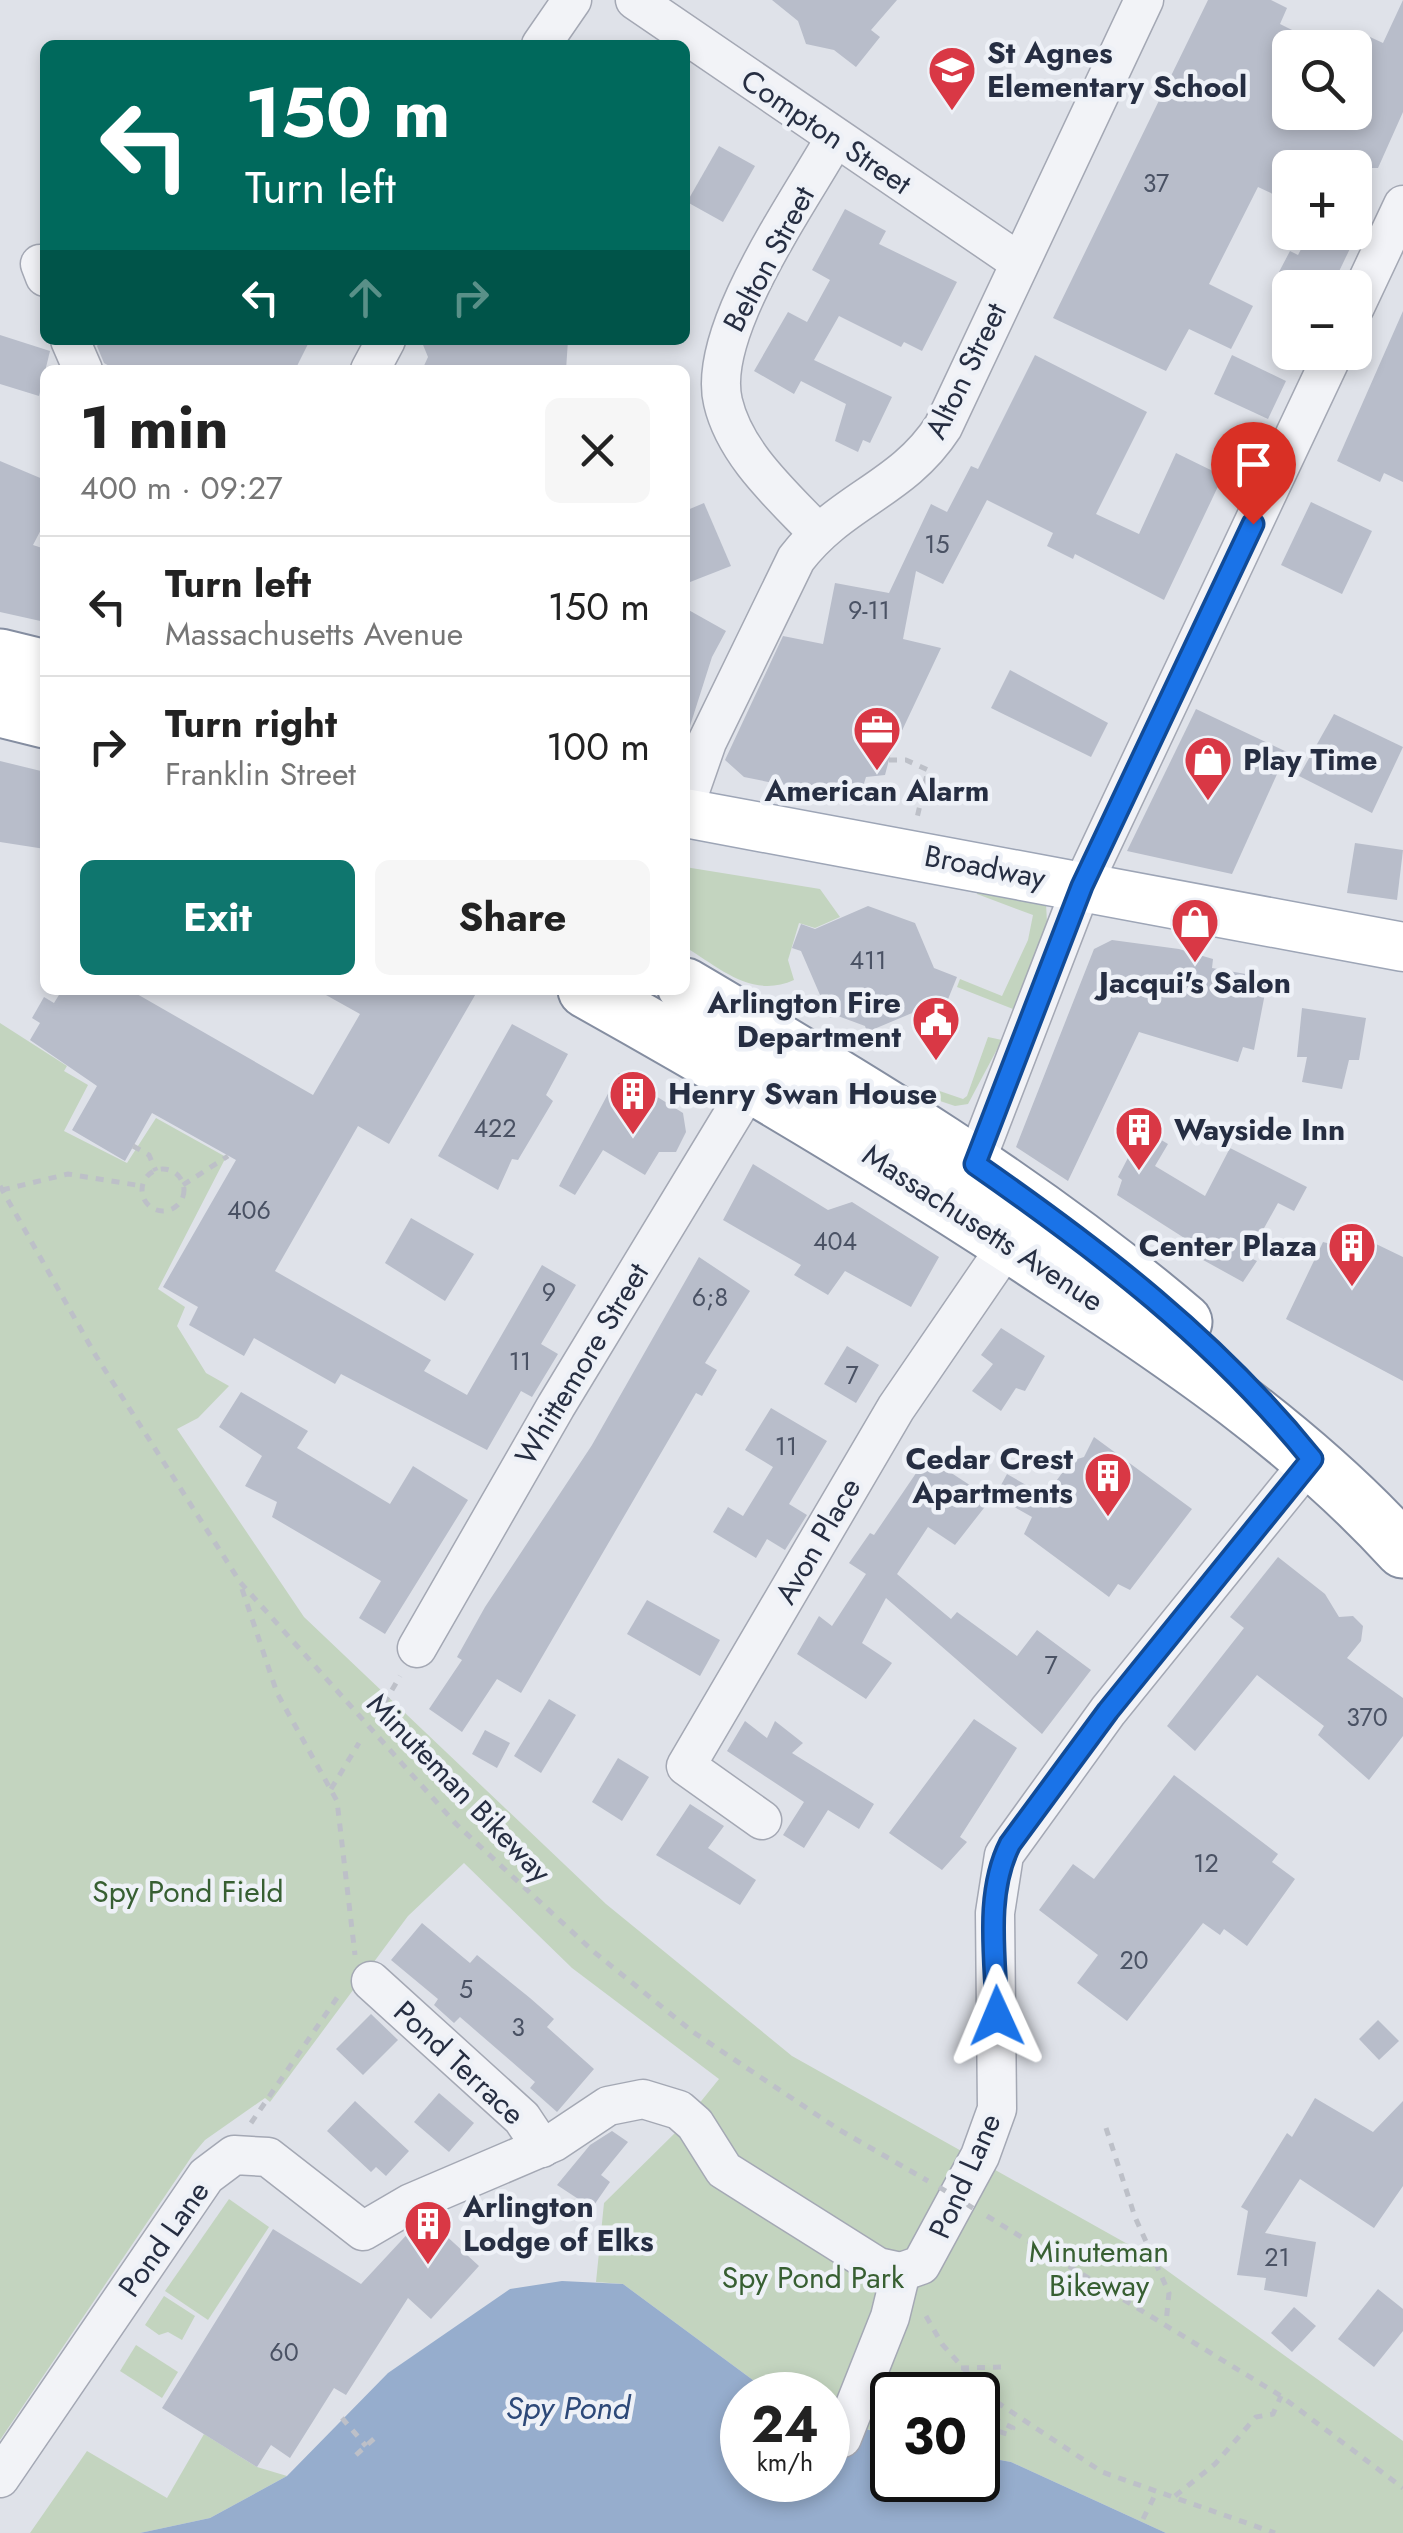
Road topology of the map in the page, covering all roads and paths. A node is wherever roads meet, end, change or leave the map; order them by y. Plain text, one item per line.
1 (572, 0) edge
2 (635, 0) edge
3 (1144, 0) edge
4 (544, 40) edge
5 (834, 138) junction
6 (1403, 205) edge
7 (1019, 262) junction
8 (1372, 271) edge
9 (1326, 370) edge
10 (816, 532) junction
11 (0, 658) edge
12 (40, 667) edge
13 (0, 709) edge
14 (40, 719) edge
15 (889, 760) dead end
16 (690, 793) edge
17 (690, 810) edge
18 (916, 821) dead end
19 (1082, 886) junction
20 (1403, 947) edge
21 (690, 990) edge
22 (595, 995) edge
23 (752, 1084) junction
24 (133, 1146) dead end
25 (228, 1156) dead end
26 (156, 1170) junction
27 (182, 1185) junction
28 (142, 1186) junction
29 (966, 1187) junction
30 (1, 1188) edge
31 (1009, 1244) junction
32 (1312, 1459) junction
33 (1403, 1550) edge
34 (240, 1582) junction
35 (418, 1648) dead end
36 (397, 1680) dead end
37 (384, 1704) dead end
38 (359, 1743) dead end
39 (331, 1788) junction
40 (762, 1820) dead end
41 (364, 1975) junction
42 (1106, 2128) dead end
43 (542, 2148) junction
44 (243, 2154) junction
45 (901, 2272) junction
46 (923, 2308) dead end
47 (1166, 2323) junction
48 (1002, 2366) dead end
49 (961, 2368) junction
50 (965, 2372) edge
51 (1281, 2396) junction
52 (1000, 2405) edge
53 (342, 2418) dead end
54 (850, 2418) edge
55 (1000, 2422) edge
56 (1000, 2432) edge
57 (377, 2436) dead end
58 (366, 2446) junction
59 (356, 2455) dead end
60 (0, 2478) edge
61 (1403, 2488) edge
62 (1158, 2490) junction
63 (1176, 2496) junction
64 (1143, 2520) dead end
65 (1271, 2532) edge

1 - 4 street
2 - 5 street, Compton Street
3 - 7 street, Alton Street
5 - 7 street, Compton Street
5 - 10 street, Belton Street
6 - 8 street
7 - 10 street, Alton Street
9 - 19 street
10 - 16 street, Alton Street
11 - 12 highway
13 - 14 highway
15 - 18 path
17 - 19 main road, Broadway
19 - 20 main road, Broadway
19 - 29 street
21 - 29 highway, Massachusetts Avenue
22 - 23 highway, Massachusetts Avenue
23 - 29 highway, Massachusetts Avenue
23 - 35 street, Whittemore Street
24 - 26 path
25 - 27 path
26 - 27 path
26 - 28 path
27 - 28 path
28 - 30 path
29 - 31 highway, Massachusetts Avenue
29 - 32 highway, Massachusetts Avenue
30 - 34 path, Minuteman Bikeway
31 - 32 highway, Massachusetts Avenue
31 - 40 street, Avon Place
32 - 33 highway, Massachusetts Avenue
32 - 45 street, Pond Lane
34 - 39 path
34 - 47 path, Minuteman Bikeway, bridge
36 - 37 path
38 - 39 path
39 - 41 path
41 - 43 street, Pond Terrace
41 - 44 path
42 - 47 path
43 - 44 street
43 - 45 street
44 - 60 street, Pond Lane
45 - 54 street
46 - 49 path
47 - 51 path, Minuteman Bikeway
48 - 49 path
49 - 50 path
51 - 61 path, Minuteman Bikeway
51 - 63 path
52 - 62 path
53 - 58 path
55 - 56 path
57 - 58 path
58 - 59 path
62 - 63 path
62 - 64 path
63 - 65 path

